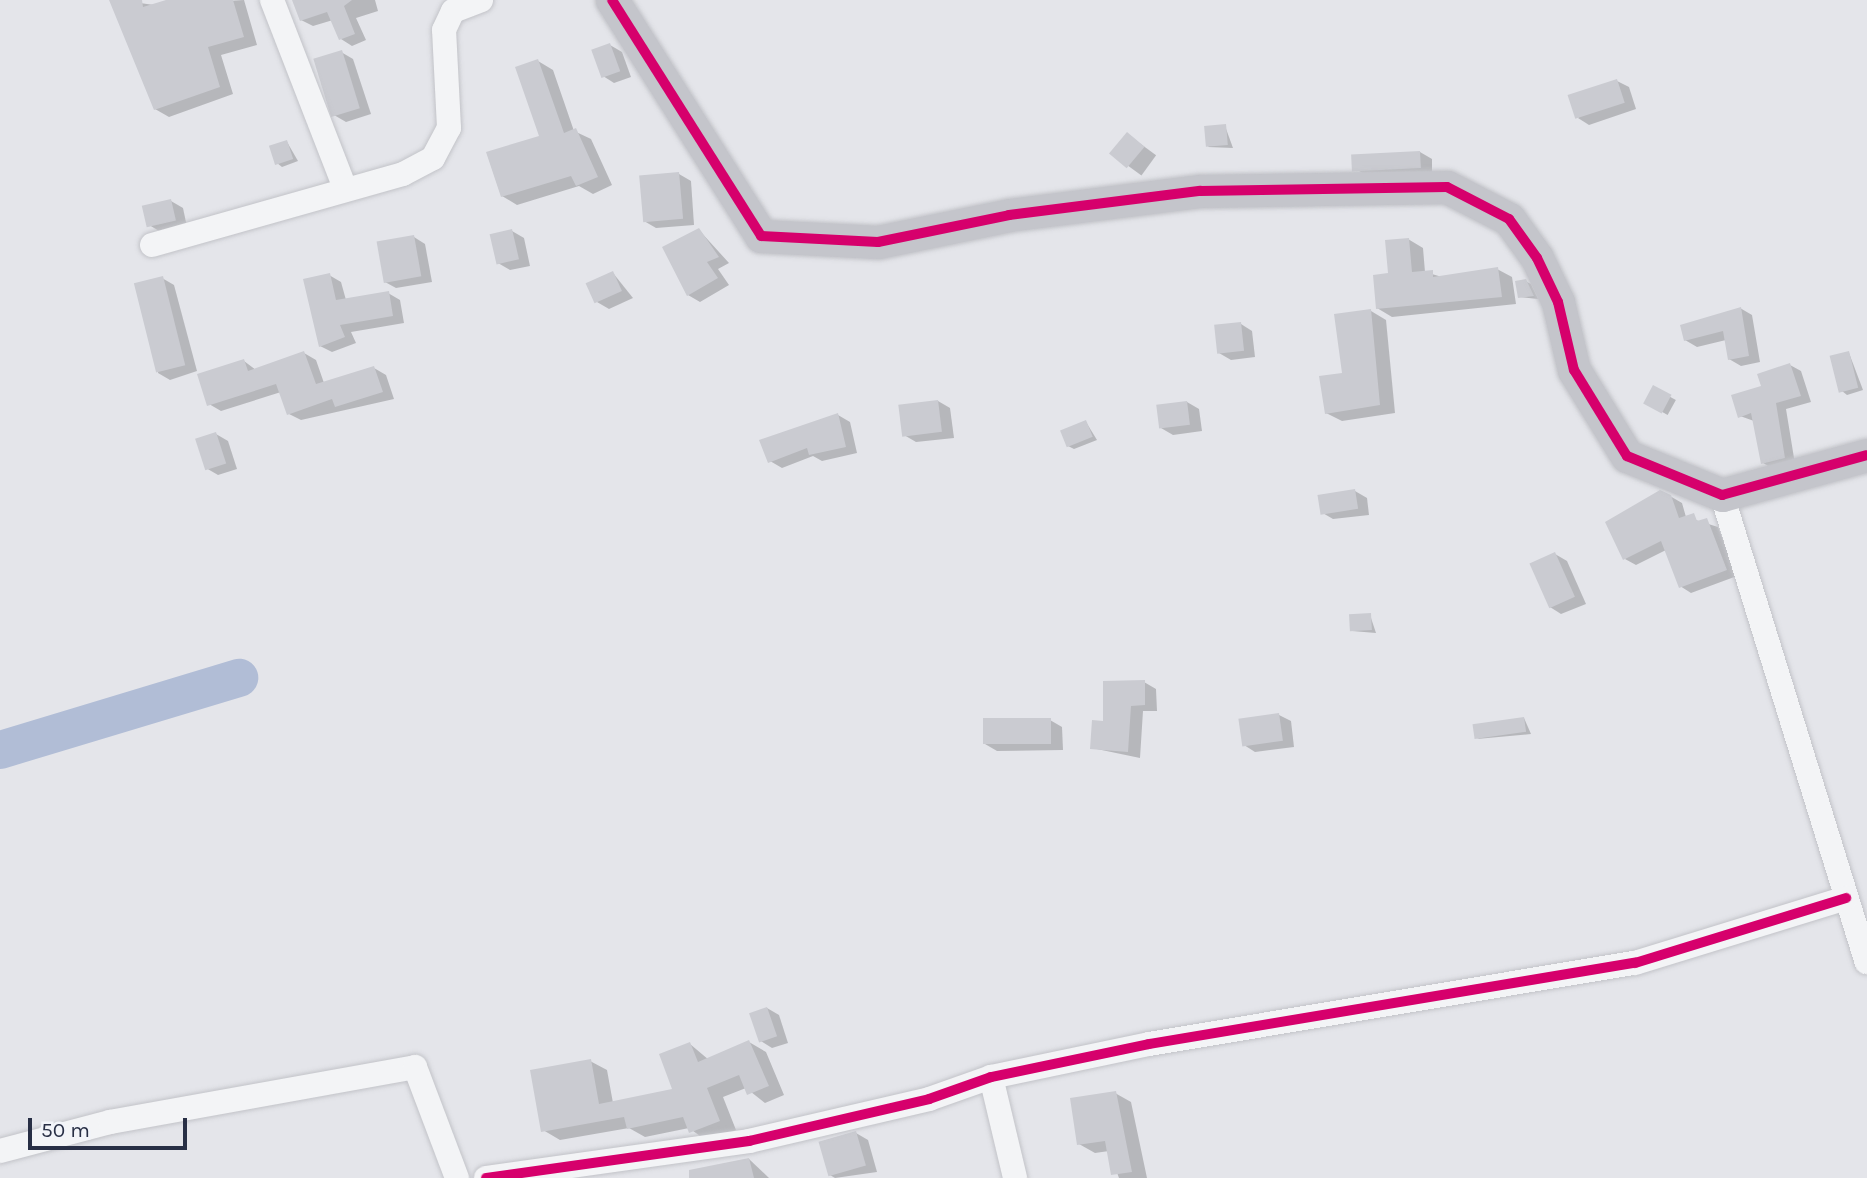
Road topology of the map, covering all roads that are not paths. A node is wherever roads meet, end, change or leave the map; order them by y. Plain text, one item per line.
1 (271, 0) edge
2 (481, 0) edge
3 (612, 0) edge
4 (344, 186) junction
5 (152, 245) dead end
6 (1867, 455) edge
7 (1722, 495) junction
8 (1846, 898) junction
9 (1867, 962) edge
10 (991, 1077) junction
11 (0, 1151) edge
12 (457, 1178) edge
13 (486, 1178) edge
14 (1015, 1178) edge

1 - 4 street
2 - 4 street
3 - 7 street
4 - 5 street
6 - 7 street
7 - 8 street
8 - 9 street
8 - 10 street
10 - 13 street
10 - 14 street
11 - 12 street

